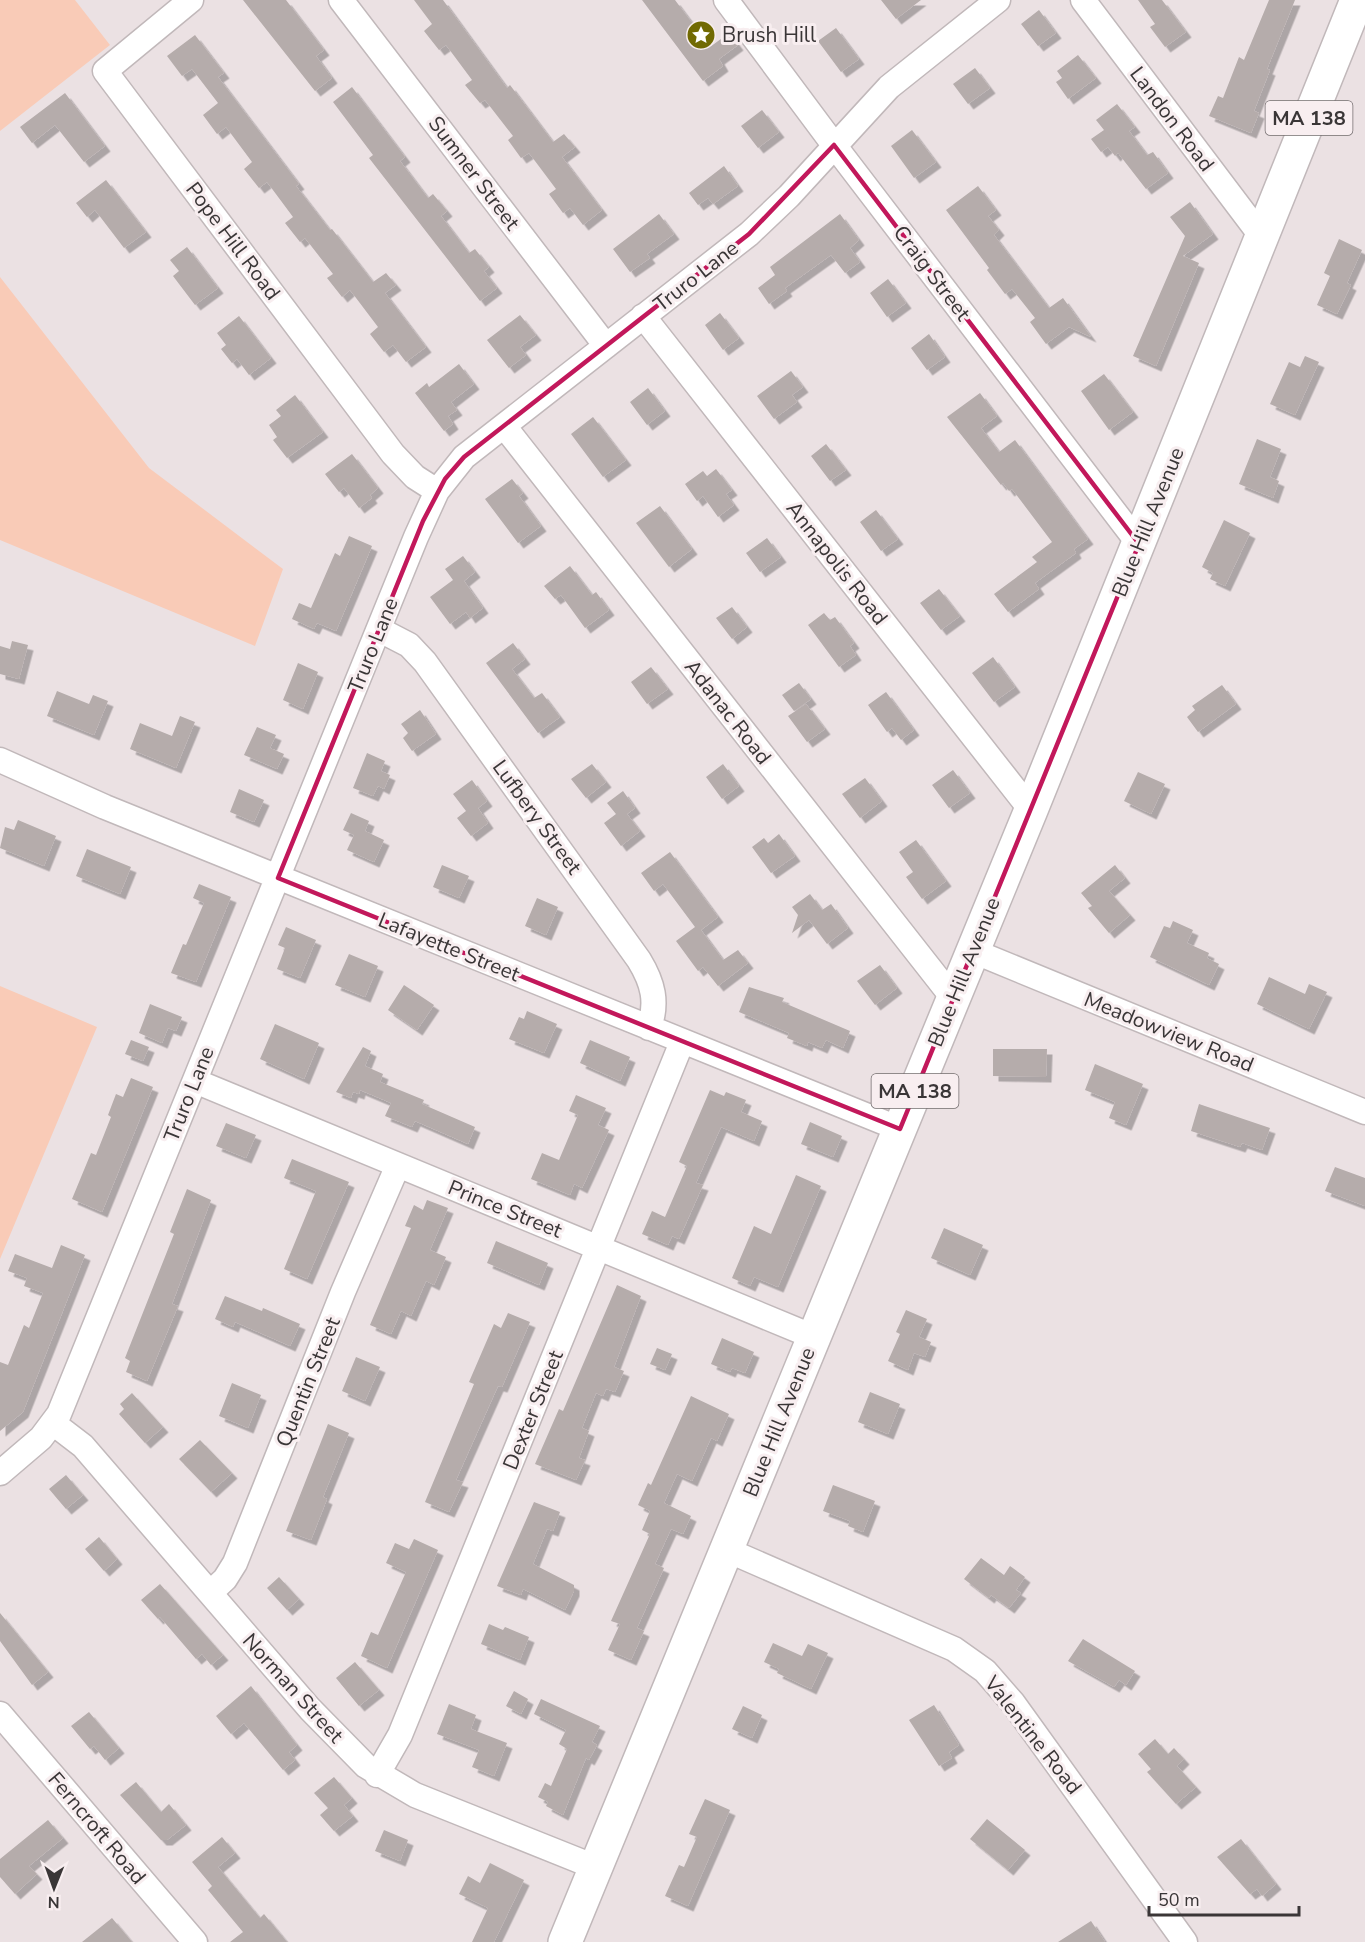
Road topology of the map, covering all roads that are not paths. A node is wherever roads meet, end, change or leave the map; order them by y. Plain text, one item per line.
1 (191, 0) edge
2 (341, 0) edge
3 (726, 0) edge
4 (998, 0) edge
5 (1083, 0) edge
6 (1357, 0) edge
7 (834, 145) junction
8 (1262, 237) junction
9 (643, 316) junction
10 (606, 346) junction
11 (504, 426) junction
12 (437, 491) junction
13 (1139, 544) junction
14 (380, 630) junction
15 (0, 760) edge
16 (1031, 810) junction
17 (278, 878) junction
18 (973, 951) junction
19 (953, 998) junction
20 (649, 1028) junction
21 (682, 1042) junction
22 (195, 1081) junction
23 (1365, 1112) edge
24 (900, 1129) junction
25 (398, 1165) junction
26 (599, 1248) junction
27 (814, 1337) junction
28 (53, 1423) junction
29 (0, 1473) edge
30 (727, 1550) junction
31 (210, 1593) junction
32 (0, 1714) edge
33 (377, 1775) junction
34 (596, 1867) junction
35 (195, 1942) edge
36 (565, 1942) edge
37 (1185, 1942) edge

1 - 12 street, Pope Hill Road
2 - 10 street, Sumner Street
3 - 7 street, Craig Street
4 - 7 street, Truro Lane
5 - 8 street, Landon Road
6 - 8 highway, Blue Hill Avenue / MA 138
7 - 9 street, Truro Lane
7 - 13 street, Craig Street
8 - 13 highway, Blue Hill Avenue / MA 138
9 - 10 street, Truro Lane
9 - 16 street, Annapolis Road
10 - 11 street, Truro Lane
11 - 12 street, Truro Lane
11 - 19 street, Adanac Road
12 - 14 street, Truro Lane
13 - 16 highway, Blue Hill Avenue / MA 138
14 - 17 street, Truro Lane
14 - 20 street, Lufbery Street
15 - 17 street, Lafayette Street
16 - 18 highway, Blue Hill Avenue / MA 138
17 - 20 street, Lafayette Street
17 - 22 street, Truro Lane
18 - 19 highway, Blue Hill Avenue / MA 138
18 - 23 street, Meadowview Road
19 - 24 highway, Blue Hill Avenue / MA 138
20 - 21 street, Lafayette Street
21 - 24 street, Lafayette Street
21 - 26 street, Dexter Street
22 - 25 street, Prince Street
22 - 28 street, Truro Lane
24 - 27 highway, Blue Hill Avenue / MA 138
25 - 26 street, Prince Street
25 - 31 street, Quentin Street
26 - 27 street, Prince Street
26 - 33 street, Dexter Street
27 - 30 highway, Blue Hill Avenue / MA 138
28 - 29 street, Truro Lane
28 - 31 street, Norman Street
30 - 34 highway, Blue Hill Avenue / MA 138
30 - 37 street, Valentine Road
31 - 33 street, Norman Street
32 - 35 street, Ferncroft Road
33 - 34 street, Norman Street
34 - 36 highway, Blue Hill Avenue / MA 138

